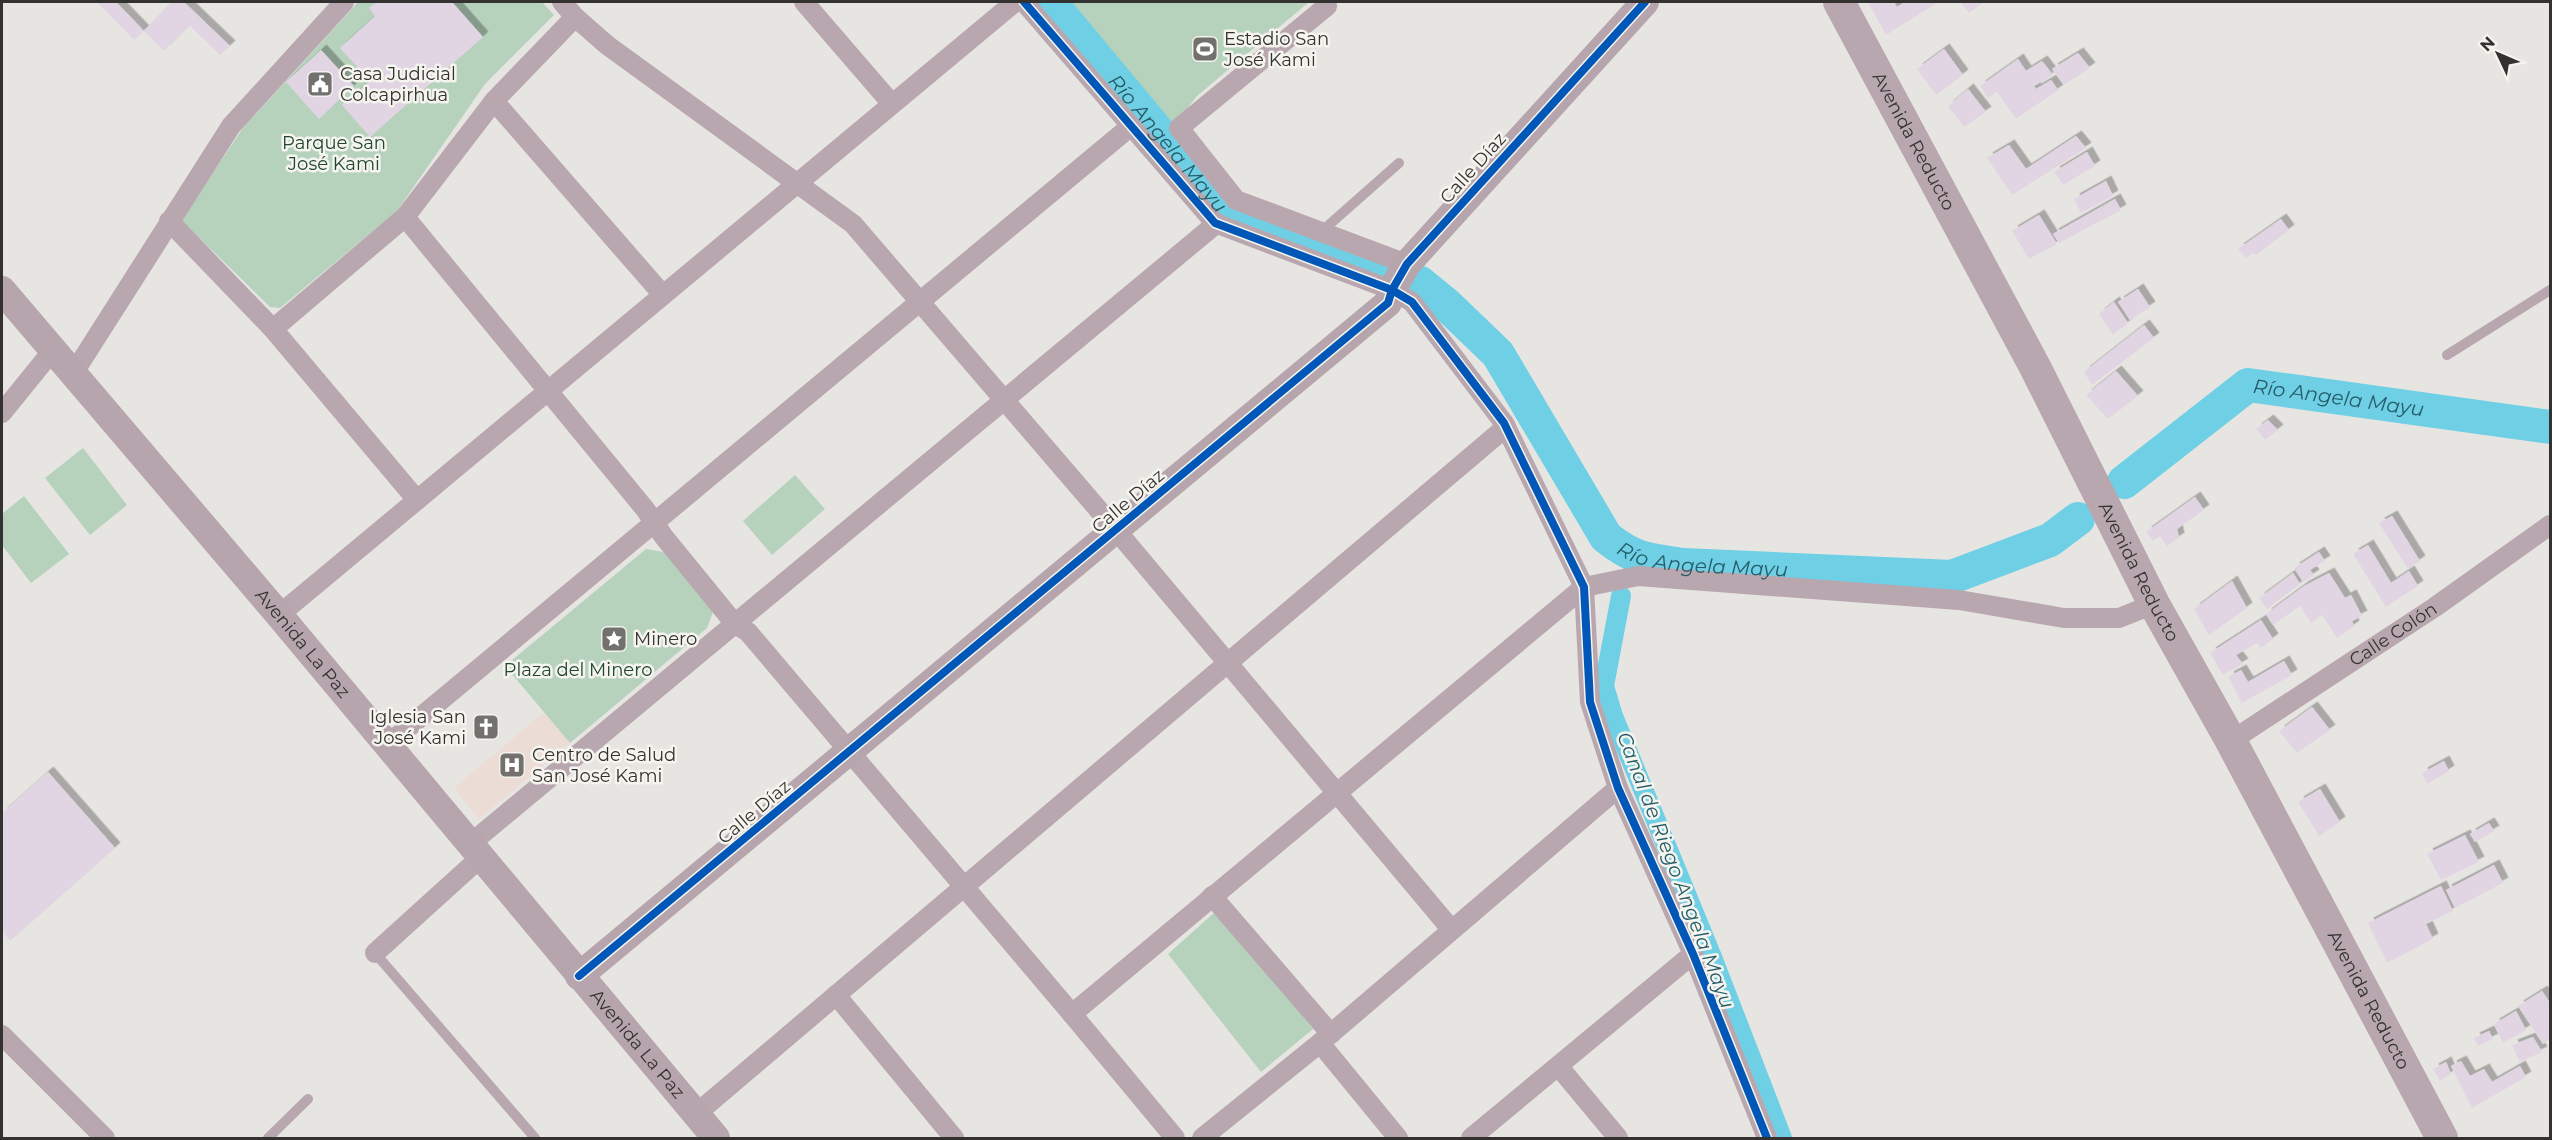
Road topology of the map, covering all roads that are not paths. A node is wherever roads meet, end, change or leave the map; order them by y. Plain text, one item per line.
1 (344, 2) edge
2 (562, 2) edge
3 (804, 2) edge
4 (1015, 2) edge
5 (1024, 2) edge
6 (1645, 2) edge
7 (1839, 2) edge
8 (1327, 6) dead end
9 (575, 17) junction
10 (494, 101) junction
11 (892, 104) junction
12 (1131, 126) junction
13 (1399, 163) dead end
14 (797, 183) junction
15 (405, 217) junction
16 (169, 221) junction
17 (1217, 224) junction
18 (1322, 231) junction
19 (1407, 264) junction
20 (2, 290) edge
21 (1392, 290) junction
22 (2550, 290) edge
23 (663, 295) junction
24 (921, 301) junction
25 (273, 330) junction
26 (53, 350) junction
27 (2447, 355) dead end
28 (73, 374) junction
29 (548, 391) junction
30 (1005, 400) junction
31 (2, 413) edge
32 (1506, 427) junction
33 (417, 500) junction
34 (654, 523) junction
35 (2550, 525) edge
36 (1116, 530) junction
37 (1584, 587) junction
38 (2154, 604) junction
39 (279, 615) junction
40 (735, 624) junction
41 (1228, 664) junction
42 (2231, 741) junction
43 (387, 746) junction
44 (849, 753) junction
45 (1618, 788) junction
46 (1336, 794) junction
47 (475, 851) junction
48 (964, 887) junction
49 (1212, 896) junction
50 (1451, 929) junction
51 (375, 953) joint
52 (1693, 954) junction
53 (579, 976) junction
54 (837, 995) junction
55 (1072, 1014) junction
56 (1325, 1038) junction
57 (5, 1047) edge
58 (1559, 1066) junction
59 (308, 1099) dead end
60 (696, 1114) junction
61 (105, 1138) edge
62 (267, 1138) edge
63 (535, 1138) edge
64 (716, 1138) edge
65 (954, 1138) edge
66 (1174, 1138) edge
67 (1202, 1138) edge
68 (1398, 1138) edge
69 (1471, 1138) edge
70 (1618, 1138) edge
71 (1767, 1138) edge
72 (2442, 1138) edge

1 - 16 street
2 - 9 street
3 - 11 street
4 - 11 street
5 - 12 street
6 - 19 street, Calle Díaz
7 - 38 main road, Avenida Reducto
8 - 18 street
9 - 10 street
9 - 14 street
10 - 15 street
10 - 23 street
11 - 14 street
12 - 17 street
12 - 24 street
13 - 18 lane
14 - 23 street
14 - 24 street
15 - 25 street
15 - 29 street
16 - 25 street
16 - 28 street
17 - 21 street
17 - 30 street
18 - 19 street
19 - 21 street, Calle Díaz
20 - 26 street, Avenida La Paz
21 - 32 street
21 - 36 street, Calle Díaz
22 - 27 lane
23 - 29 street
24 - 30 street
24 - 34 street
25 - 33 street
26 - 28 street, Avenida La Paz
26 - 31 street
28 - 39 street, Avenida La Paz
29 - 33 street
29 - 34 street
30 - 36 street
30 - 40 street
32 - 37 street
32 - 41 street
33 - 39 street
34 - 40 street
34 - 43 street
35 - 42 street, Calle Colón
36 - 41 street
36 - 44 street, Calle Díaz
37 - 38 street
37 - 45 street
37 - 46 street
38 - 42 main road, Avenida Reducto
39 - 43 street, Avenida La Paz
40 - 44 street
40 - 47 street
41 - 46 street
41 - 48 street
42 - 72 main road, Avenida Reducto
43 - 47 street, Avenida La Paz
44 - 48 street
44 - 53 street, Calle Díaz
45 - 50 street
45 - 52 street
46 - 49 street
46 - 50 street
47 - 51 street
47 - 53 street, Avenida La Paz
48 - 54 street
48 - 55 street
49 - 55 street
49 - 56 street
50 - 56 street
51 - 63 lane
52 - 58 street
52 - 71 street
53 - 60 street, Avenida La Paz
54 - 60 street
54 - 65 street
55 - 66 street
56 - 67 street
56 - 68 street
57 - 61 street
58 - 69 street
58 - 70 street
59 - 62 lane
60 - 64 street, Avenida La Paz

